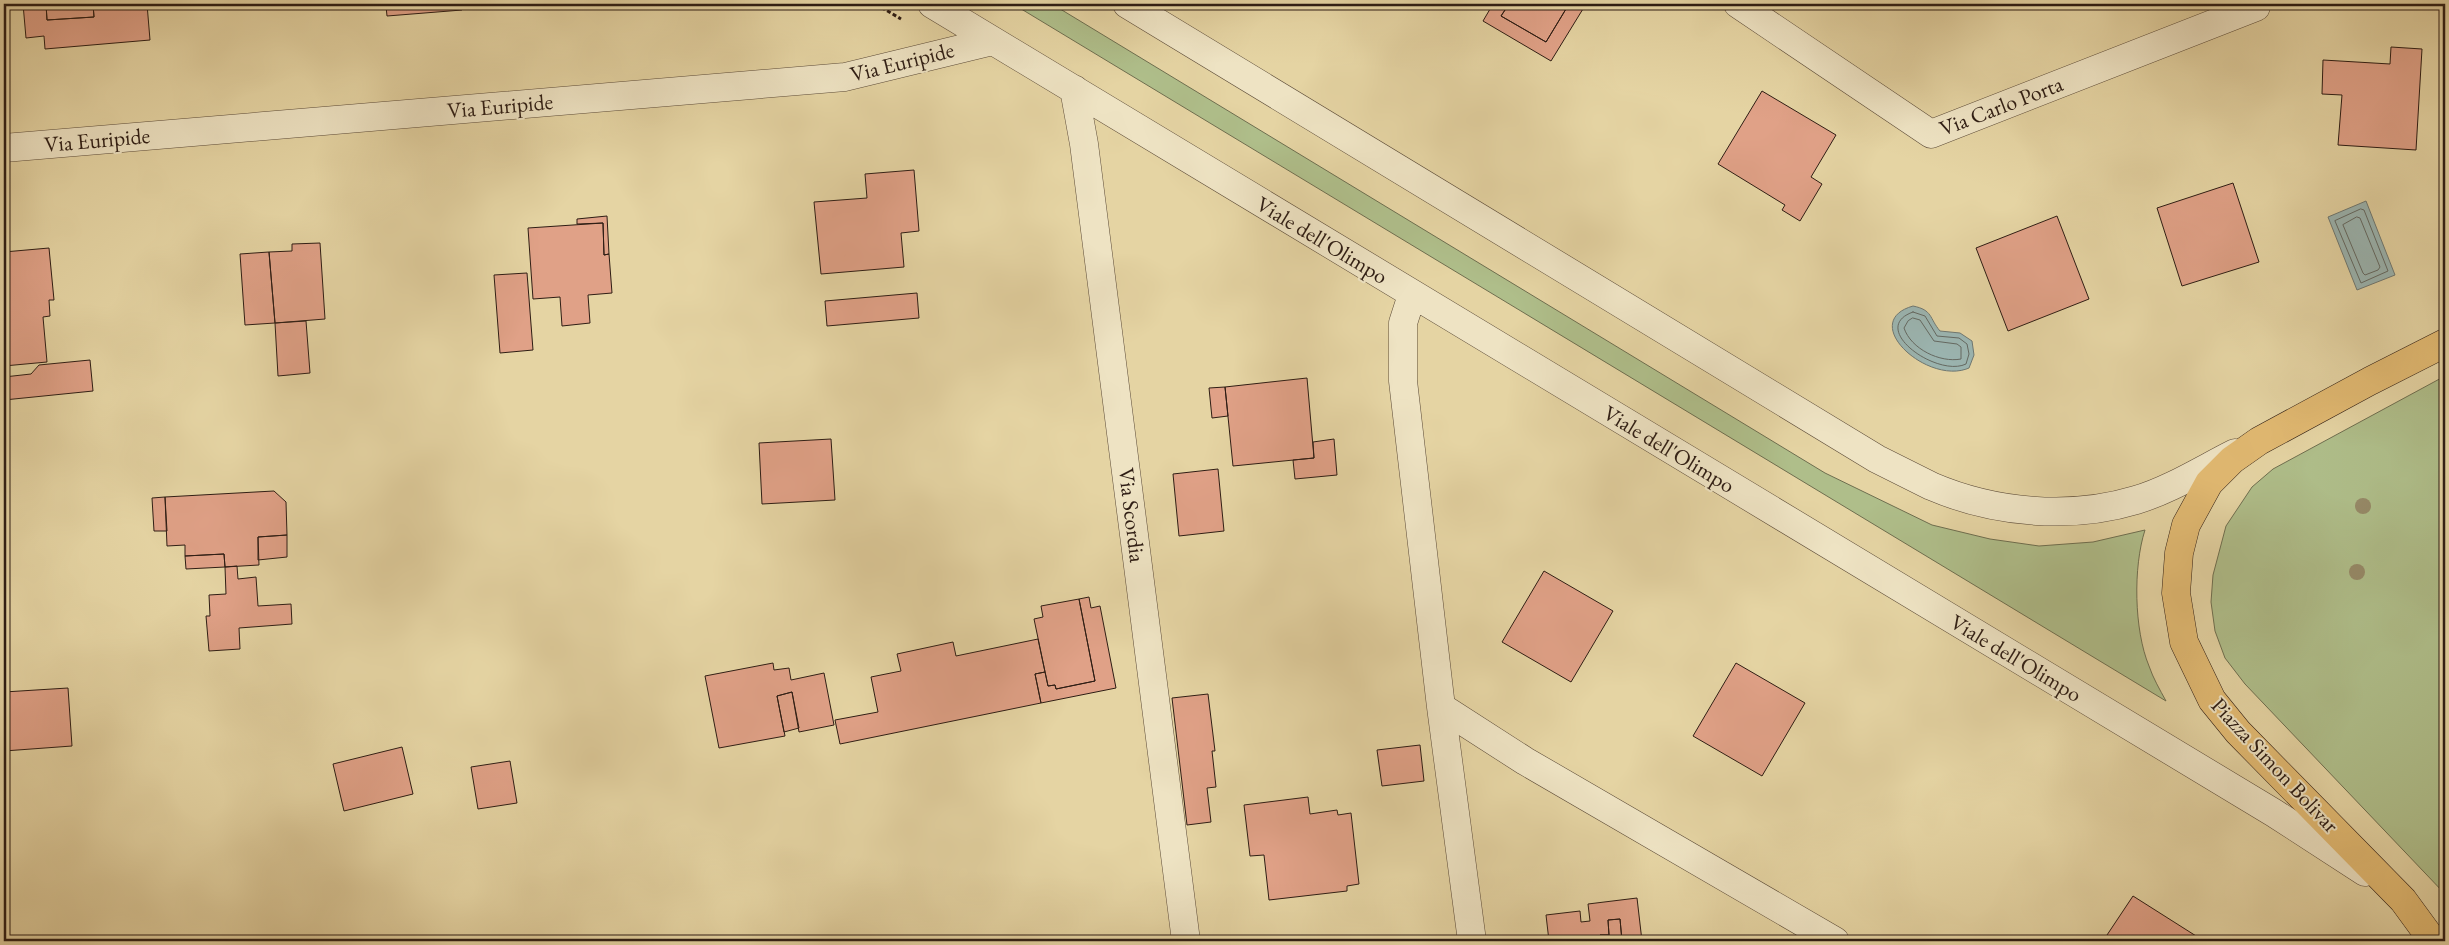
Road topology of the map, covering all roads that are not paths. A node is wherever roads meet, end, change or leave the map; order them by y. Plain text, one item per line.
1 (932, 4) edge
2 (1128, 4) edge
3 (1738, 4) edge
4 (2256, 4) edge
5 (993, 41) junction
6 (1074, 89) junction
7 (4, 148) edge
8 (1412, 295) junction
9 (2445, 344) edge
10 (2259, 441) junction
11 (1441, 706) junction
12 (2403, 900) junction
13 (1186, 941) edge
14 (1472, 941) edge
15 (1835, 941) edge
16 (2433, 941) edge

1 - 5 street, Viale dell'Olimpo
2 - 10 street
3 - 4 street, Via Carlo Porta
5 - 6 street, Viale dell'Olimpo
5 - 7 street, Via Euripide
6 - 8 street, Viale dell'Olimpo
6 - 13 street, Via Scordia
8 - 11 street
8 - 12 street, Viale dell'Olimpo
9 - 10 main road, Piazza Simon Bolivar
10 - 12 main road, Piazza Simon Bolivar
11 - 14 street
11 - 15 street
12 - 16 main road, Piazza Simon Bolivar

